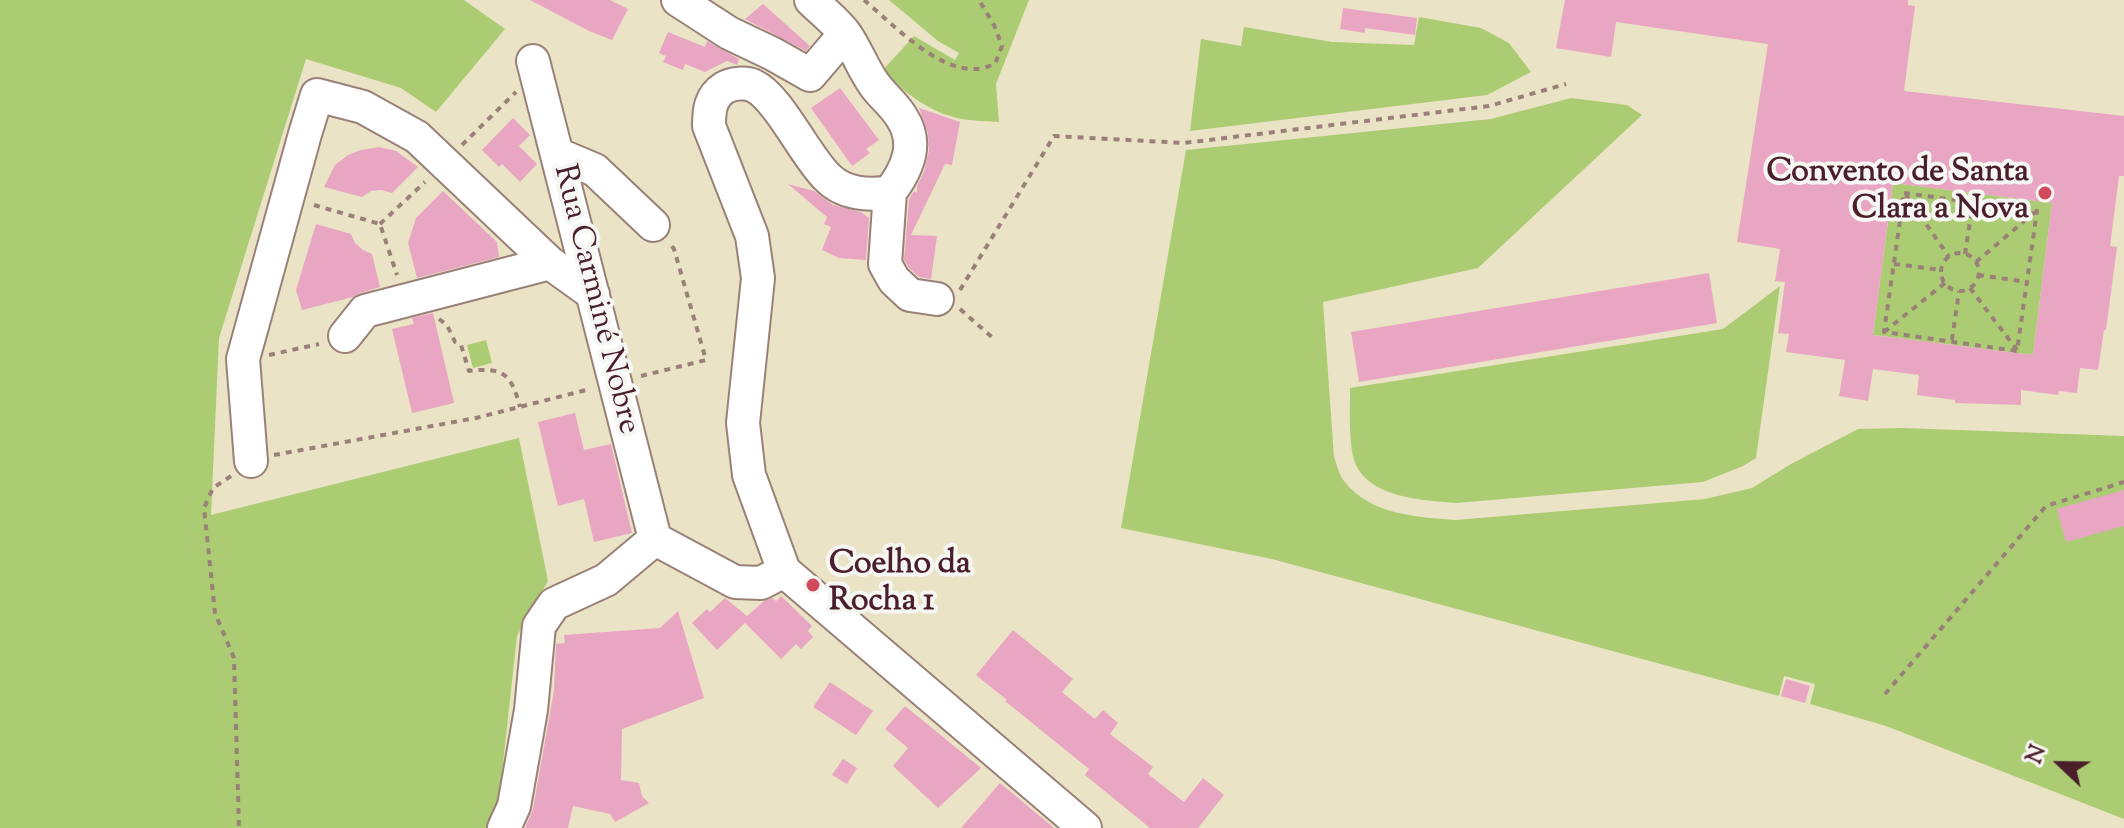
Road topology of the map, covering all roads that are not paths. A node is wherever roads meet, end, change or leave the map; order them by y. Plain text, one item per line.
1 (678, 0) edge
2 (811, 0) edge
3 (845, 34) junction
4 (534, 66) road end
5 (557, 154) junction
6 (890, 192) junction
7 (653, 225) road end
8 (550, 263) junction
9 (593, 294) junction
10 (937, 299) dead end
11 (329, 340) road end
12 (251, 461) road end
13 (655, 539) junction
14 (784, 571) junction
15 (504, 828) edge
16 (1085, 828) edge

1 - 3 street
2 - 3 street
3 - 6 street
4 - 5 street, Rua Carminé Nobre
5 - 7 street
5 - 9 street, Rua Carminé Nobre
6 - 10 street
6 - 14 street
8 - 9 street
8 - 11 street
8 - 12 street
9 - 13 street, Rua Carminé Nobre
13 - 14 street
13 - 15 street
14 - 16 street

